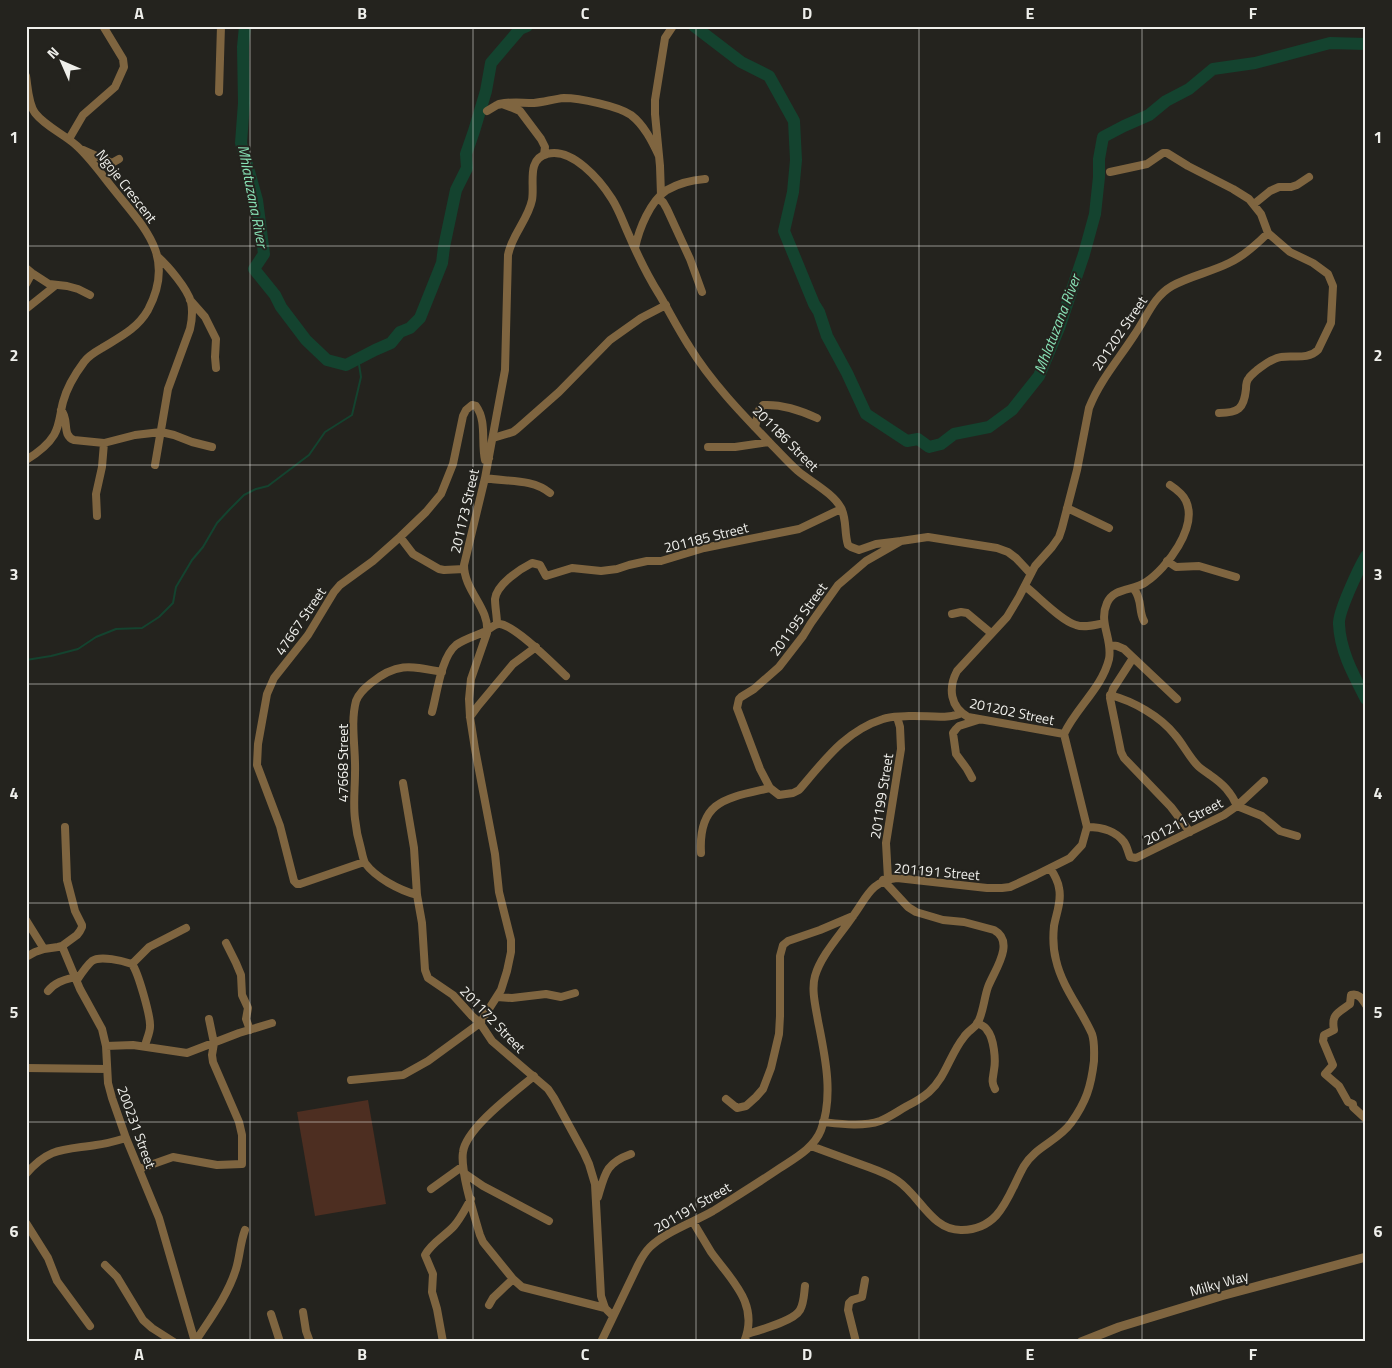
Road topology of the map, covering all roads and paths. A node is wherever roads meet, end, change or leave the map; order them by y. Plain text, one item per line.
1 (103, 26) edge
2 (221, 26) edge
3 (673, 26) edge
4 (26, 76) edge
5 (219, 92) dead end
6 (500, 104) junction
7 (487, 111) dead end
8 (69, 139) junction
9 (81, 149) junction
10 (544, 155) junction
11 (659, 156) junction
12 (119, 159) dead end
13 (1110, 172) dead end
14 (1309, 177) dead end
15 (705, 179) dead end
16 (659, 197) junction
17 (1254, 204) junction
18 (1268, 233) junction
19 (635, 248) junction
20 (158, 257) junction
21 (29, 270) edge
22 (26, 284) edge
23 (56, 285) junction
24 (702, 292) dead end
25 (90, 295) dead end
26 (190, 300) junction
27 (666, 305) junction
28 (26, 309) edge
29 (216, 368) dead end
30 (61, 410) junction
31 (1218, 413) dead end
32 (817, 418) dead end
33 (755, 427) junction
34 (161, 432) junction
35 (493, 438) junction
36 (769, 442) junction
37 (104, 443) junction
38 (212, 447) dead end
39 (708, 447) dead end
40 (489, 458) junction
41 (26, 460) edge
42 (155, 465) dead end
43 (485, 478) junction
44 (1170, 484) dead end
45 (550, 493) dead end
46 (1067, 508) junction
47 (842, 509) junction
48 (97, 516) dead end
49 (1109, 528) dead end
50 (400, 538) junction
51 (901, 541) junction
52 (1167, 561) junction
53 (464, 569) junction
54 (1030, 573) junction
55 (1236, 577) dead end
56 (1026, 586) junction
57 (1134, 589) junction
58 (952, 614) dead end
59 (1144, 621) dead end
60 (497, 624) junction
61 (1104, 624) junction
62 (487, 631) junction
63 (991, 633) junction
64 (1110, 645) junction
65 (536, 647) junction
66 (1134, 658) junction
67 (442, 672) junction
68 (566, 676) dead end
69 (1110, 696) junction
70 (1177, 699) dead end
71 (432, 712) dead end
72 (962, 713) junction
73 (897, 717) junction
74 (470, 718) junction
75 (980, 719) junction
76 (1064, 734) junction
77 (972, 778) dead end
78 (1264, 781) dead end
79 (403, 783) dead end
80 (770, 788) junction
81 (1237, 806) junction
82 (65, 827) dead end
83 (1087, 827) junction
84 (1190, 832) junction
85 (1297, 836) dead end
86 (701, 853) dead end
87 (364, 862) junction
88 (1050, 868) junction
89 (886, 880) junction
90 (416, 895) junction
91 (854, 915) junction
92 (26, 920) edge
93 (186, 928) dead end
94 (226, 943) dead end
95 (62, 946) junction
96 (44, 949) junction
97 (26, 958) edge
98 (132, 964) junction
99 (76, 978) junction
100 (48, 991) dead end
101 (575, 993) dead end
102 (497, 997) junction
103 (1366, 1005) edge
104 (209, 1019) dead end
105 (272, 1022) dead end
106 (480, 1022) junction
107 (977, 1024) junction
108 (250, 1030) junction
109 (214, 1043) junction
110 (106, 1046) junction
111 (145, 1046) junction
112 (26, 1068) edge
113 (107, 1069) junction
114 (534, 1076) junction
115 (351, 1080) dead end
116 (995, 1089) dead end
117 (726, 1099) dead end
118 (1366, 1119) edge
119 (824, 1122) junction
120 (126, 1138) junction
121 (810, 1146) junction
122 (631, 1154) dead end
123 (139, 1169) junction
124 (464, 1169) junction
125 (26, 1174) edge
126 (431, 1189) dead end
127 (471, 1199) junction
128 (597, 1203) junction
129 (549, 1221) dead end
130 (693, 1222) junction
131 (26, 1223) edge
132 (245, 1230) dead end
133 (1366, 1257) edge
134 (105, 1265) dead end
135 (513, 1279) junction
136 (865, 1280) dead end
137 (806, 1286) dead end
138 (489, 1305) dead end
139 (605, 1308) junction
140 (303, 1312) dead end
141 (271, 1314) dead end
142 (613, 1316) junction
143 (90, 1326) dead end
144 (745, 1338) edge
145 (174, 1342) edge
146 (195, 1342) edge
147 (280, 1342) edge
148 (310, 1342) edge
149 (443, 1342) edge
150 (601, 1342) edge
151 (856, 1342) edge
152 (1081, 1342) edge

1 - 8 street
2 - 5 street
3 - 11 street
4 - 8 street, Ngoje Crescent
6 - 7 street
6 - 10 street
6 - 11 street
8 - 9 street, Ngoje Crescent
9 - 12 street
9 - 20 street, Ngoje Crescent
10 - 19 street, 201186 Street
10 - 35 street, 201173 Street
11 - 16 street
13 - 17 street
14 - 17 street
15 - 16 street
16 - 19 street
16 - 24 street
17 - 18 street
18 - 31 street
18 - 46 street, 201202 Street
19 - 27 street, 201186 Street
20 - 26 street
20 - 30 street, Ngoje Crescent
21 - 22 street
21 - 23 street
23 - 25 street
23 - 28 street
26 - 29 street
26 - 34 street
27 - 33 street, 201186 Street
27 - 35 street
30 - 37 street
30 - 41 street, Ngoje Crescent
32 - 33 street
33 - 36 street, 201186 Street
34 - 37 street
34 - 38 street
34 - 42 street
35 - 40 street, 201173 Street
36 - 39 street
36 - 47 street, 201186 Street
37 - 48 street
40 - 43 street, 201173 Street
40 - 50 street, 47667 Street
43 - 45 street
43 - 53 street, 201173 Street
44 - 52 street
46 - 49 street
46 - 54 street, 201202 Street
47 - 51 street
47 - 60 street, 201185 Street
50 - 53 street
50 - 87 street, 47667 Street
51 - 54 street, 201195 Street
51 - 80 street, 201195 Street
52 - 55 street
52 - 57 street
53 - 62 street, 201173 Street
54 - 56 street, 201202 Street
56 - 61 street
56 - 63 street, 201202 Street
57 - 59 street
57 - 61 street
58 - 63 street
60 - 62 street
60 - 65 street
61 - 64 street
62 - 67 street
62 - 74 street
63 - 72 street, 201202 Street
64 - 66 street
64 - 76 street
65 - 68 street
65 - 74 street
66 - 69 street
66 - 70 street
67 - 71 street
67 - 87 street, 47668 Street
69 - 81 street
69 - 84 street
72 - 73 street
72 - 75 street, 201202 Street
73 - 80 street
73 - 89 street, 201199 Street
74 - 102 street
75 - 76 street, 201202 Street
75 - 77 street
76 - 83 street
78 - 81 street, 201211 Street
79 - 90 street, 201172 Street
80 - 86 street
81 - 84 street, 201211 Street
81 - 85 street
82 - 95 street
83 - 84 street, 201211 Street
83 - 88 street, 201191 Street
87 - 90 street
88 - 89 street, 201191 Street
88 - 121 street
89 - 91 street, 201191 Street
89 - 107 street
90 - 106 street, 201172 Street
91 - 117 street
91 - 119 street, 201191 Street
92 - 96 street
93 - 98 street
94 - 108 street
95 - 96 street
95 - 99 street, 200231 Street
96 - 97 street
98 - 99 street
98 - 111 street
99 - 100 street
99 - 110 street, 200231 Street
101 - 102 street
102 - 106 street
103 - 118 street
104 - 109 street
105 - 108 street
106 - 114 street, 201172 Street
106 - 115 street
107 - 116 street
107 - 119 street
108 - 109 street
109 - 111 street
109 - 123 street
110 - 111 street
110 - 113 street, 200231 Street
112 - 113 street
113 - 120 street, 200231 Street
114 - 124 street
114 - 128 street, 201172 Street
119 - 121 street, 201191 Street
120 - 123 street, 200231 Street
120 - 125 street
121 - 130 street, 201191 Street
122 - 128 street
123 - 146 street, 200231 Street
124 - 126 street
124 - 127 street
124 - 129 street
127 - 135 street
127 - 149 street
128 - 139 street, 201172 Street
130 - 142 street, 201191 Street
130 - 144 street
131 - 143 street
132 - 146 street
133 - 152 street, Milky Way
134 - 145 street
135 - 138 street
135 - 139 street
136 - 151 street
137 - 144 street
139 - 142 street
140 - 148 street
141 - 147 street
142 - 150 street, 201191 Street

